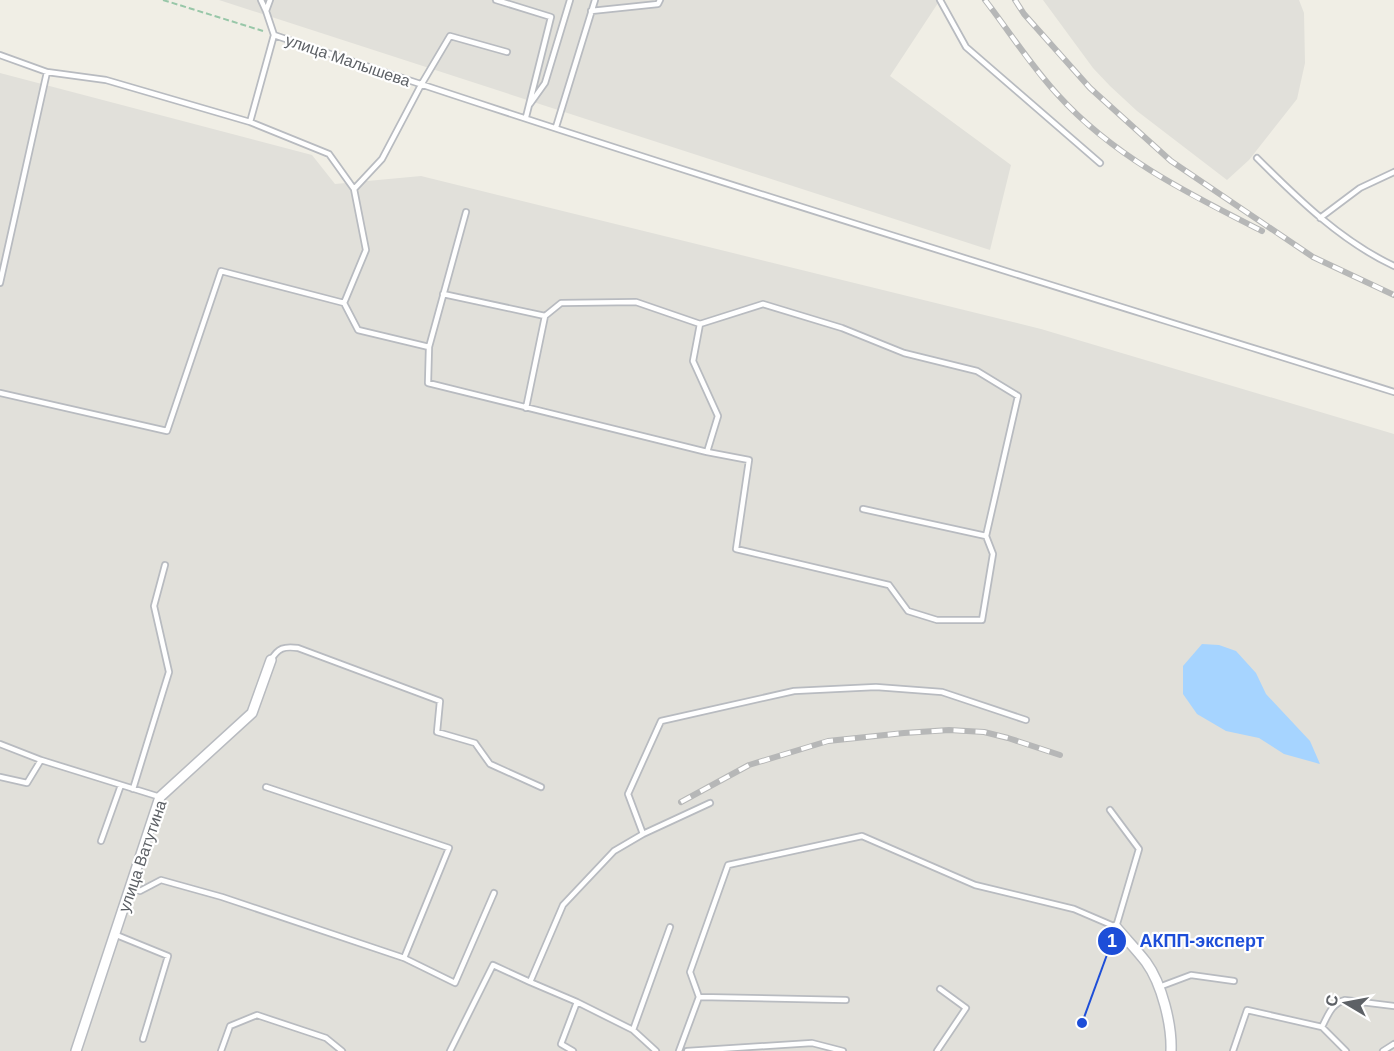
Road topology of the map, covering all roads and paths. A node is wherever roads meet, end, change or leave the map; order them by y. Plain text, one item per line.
1 (163, 0) edge
2 (261, 0) edge
3 (270, 0) edge
4 (496, 0) edge
5 (570, 0) edge
6 (595, 0) edge
7 (660, 0) edge
8 (940, 0) edge
9 (266, 10) junction
10 (591, 11) junction
11 (274, 35) junction
12 (507, 52) dead end
13 (0, 55) edge
14 (47, 72) junction
15 (421, 85) junction
16 (529, 106) junction
17 (526, 117) junction
18 (250, 122) junction
19 (556, 127) junction
20 (1257, 158) dead end
21 (1100, 163) dead end
22 (1394, 172) edge
23 (354, 189) junction
24 (466, 212) dead end
25 (1320, 218) junction
26 (1394, 266) edge
27 (0, 283) edge
28 (443, 294) junction
29 (344, 303) junction
30 (545, 316) junction
31 (700, 324) junction
32 (429, 346) junction
33 (1394, 392) edge
34 (0, 393) edge
35 (526, 408) junction
36 (707, 452) junction
37 (863, 509) dead end
38 (986, 536) junction
39 (165, 565) dead end
40 (271, 660) joint
41 (1026, 720) dead end
42 (0, 744) edge
43 (41, 760) junction
44 (0, 777) edge
45 (121, 785) junction
46 (541, 787) dead end
47 (266, 788) dead end
48 (134, 789) junction
49 (159, 797) junction
50 (710, 803) dead end
51 (1110, 810) dead end
52 (643, 834) junction
53 (101, 841) dead end
54 (130, 888) junction
55 (494, 893) dead end
56 (670, 927) dead end
57 (1116, 927) junction
58 (114, 934) junction
59 (404, 958) junction
60 (1234, 981) dead end
61 (530, 982) junction
62 (1159, 987) junction
63 (940, 988) dead end
64 (699, 997) junction
65 (846, 1000) dead end
66 (577, 1002) junction
67 (1394, 1006) edge
68 (1322, 1027) junction
69 (633, 1030) junction
70 (143, 1039) dead end
71 (1394, 1044) edge
72 (76, 1051) edge
73 (221, 1051) edge
74 (342, 1051) edge
75 (450, 1051) edge
76 (573, 1051) edge
77 (656, 1051) edge
78 (679, 1051) edge
79 (687, 1051) edge
80 (843, 1051) edge
81 (937, 1051) edge
82 (1171, 1051) edge
83 (1233, 1051) edge
84 (1346, 1051) edge
85 (1383, 1051) edge

1 - 11 path
2 - 9 lane
3 - 9 lane
4 - 16 lane
5 - 16 lane
6 - 10 lane
7 - 10 lane
8 - 21 lane
9 - 11 lane
10 - 19 lane
11 - 15 lane, улица Малышева
11 - 18 lane, улица Малышева
12 - 15 lane
13 - 14 lane
14 - 18 lane
14 - 27 lane
15 - 17 lane, улица Малышева
15 - 23 lane
16 - 17 lane
17 - 19 lane, улица Малышева
18 - 23 lane
19 - 33 lane, улица Малышева
20 - 25 lane
22 - 25 lane
23 - 29 lane
24 - 28 lane
25 - 26 lane
28 - 30 lane
28 - 32 lane
29 - 32 lane
29 - 34 lane
30 - 31 lane
30 - 35 lane
31 - 36 lane
31 - 38 lane
32 - 35 lane
35 - 36 lane
36 - 38 lane
37 - 38 lane
39 - 48 lane
40 - 46 lane
40 - 49 street, улица Ватутина
41 - 52 lane
42 - 43 lane
43 - 44 lane
43 - 45 lane
45 - 48 lane
45 - 53 lane
47 - 59 lane
48 - 49 lane
49 - 54 street, улица Ватутина
50 - 52 lane
51 - 57 lane
52 - 61 lane
54 - 58 street, улица Ватутина
54 - 59 lane
55 - 59 lane
56 - 69 lane
57 - 62 street
57 - 64 lane
58 - 70 lane
58 - 72 street, улица Ватутина
60 - 62 lane
61 - 66 lane
61 - 75 lane
62 - 82 street
63 - 81 lane
64 - 65 lane
64 - 78 lane
66 - 69 lane
66 - 76 lane
67 - 68 lane
68 - 83 lane
68 - 84 lane
69 - 77 lane
71 - 85 lane
73 - 74 lane
79 - 80 lane

